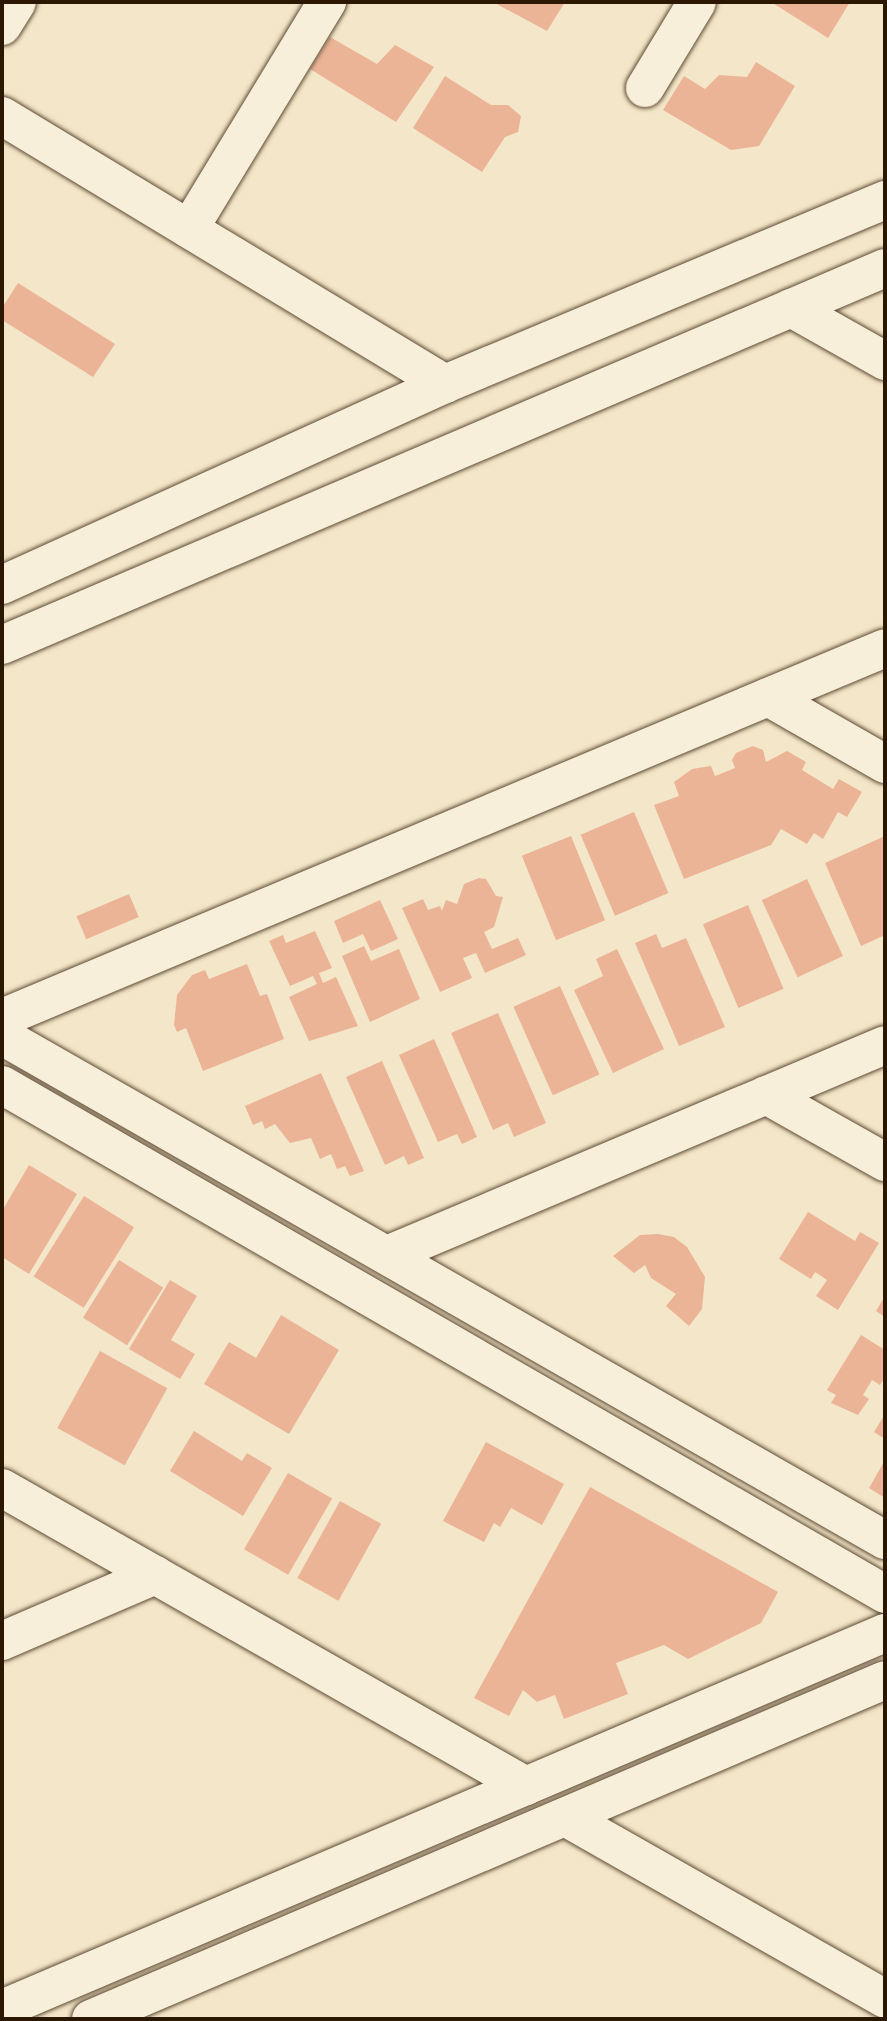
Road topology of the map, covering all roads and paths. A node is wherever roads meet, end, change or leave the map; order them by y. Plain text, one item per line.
1 (17, 2) edge
2 (327, 2) edge
3 (697, 2) edge
4 (2, 26) edge
5 (645, 88) dead end
6 (2, 116) edge
7 (885, 200) edge
8 (189, 229) junction
9 (885, 268) edge
10 (791, 308) junction
11 (885, 361) edge
12 (445, 384) junction
13 (2, 584) edge
14 (2, 645) edge
15 (885, 648) edge
16 (768, 697) junction
17 (885, 764) edge
18 (2, 1018) edge
19 (2, 1036) edge
20 (885, 1045) edge
21 (2, 1085) edge
22 (766, 1095) junction
23 (885, 1162) edge
24 (387, 1255) junction
25 (2, 1488) edge
26 (885, 1540) edge
27 (155, 1575) junction
28 (885, 1594) edge
29 (885, 1633) edge
30 (2, 1641) edge
31 (885, 1680) edge
32 (526, 1786) junction
33 (565, 1817) junction
34 (885, 1999) edge
35 (2, 2009) edge
36 (91, 2019) edge

1 - 4 street
2 - 8 street
3 - 5 street
6 - 8 street
7 - 12 street
8 - 12 street
9 - 10 street
10 - 11 street
10 - 14 street
12 - 13 street
15 - 16 street
16 - 17 street
16 - 18 street
19 - 24 street
20 - 22 street
21 - 28 street
22 - 23 street
22 - 24 street
24 - 26 street
25 - 27 street
27 - 30 street
27 - 32 street
29 - 32 street
31 - 33 street
32 - 35 street
33 - 34 street
33 - 36 street

